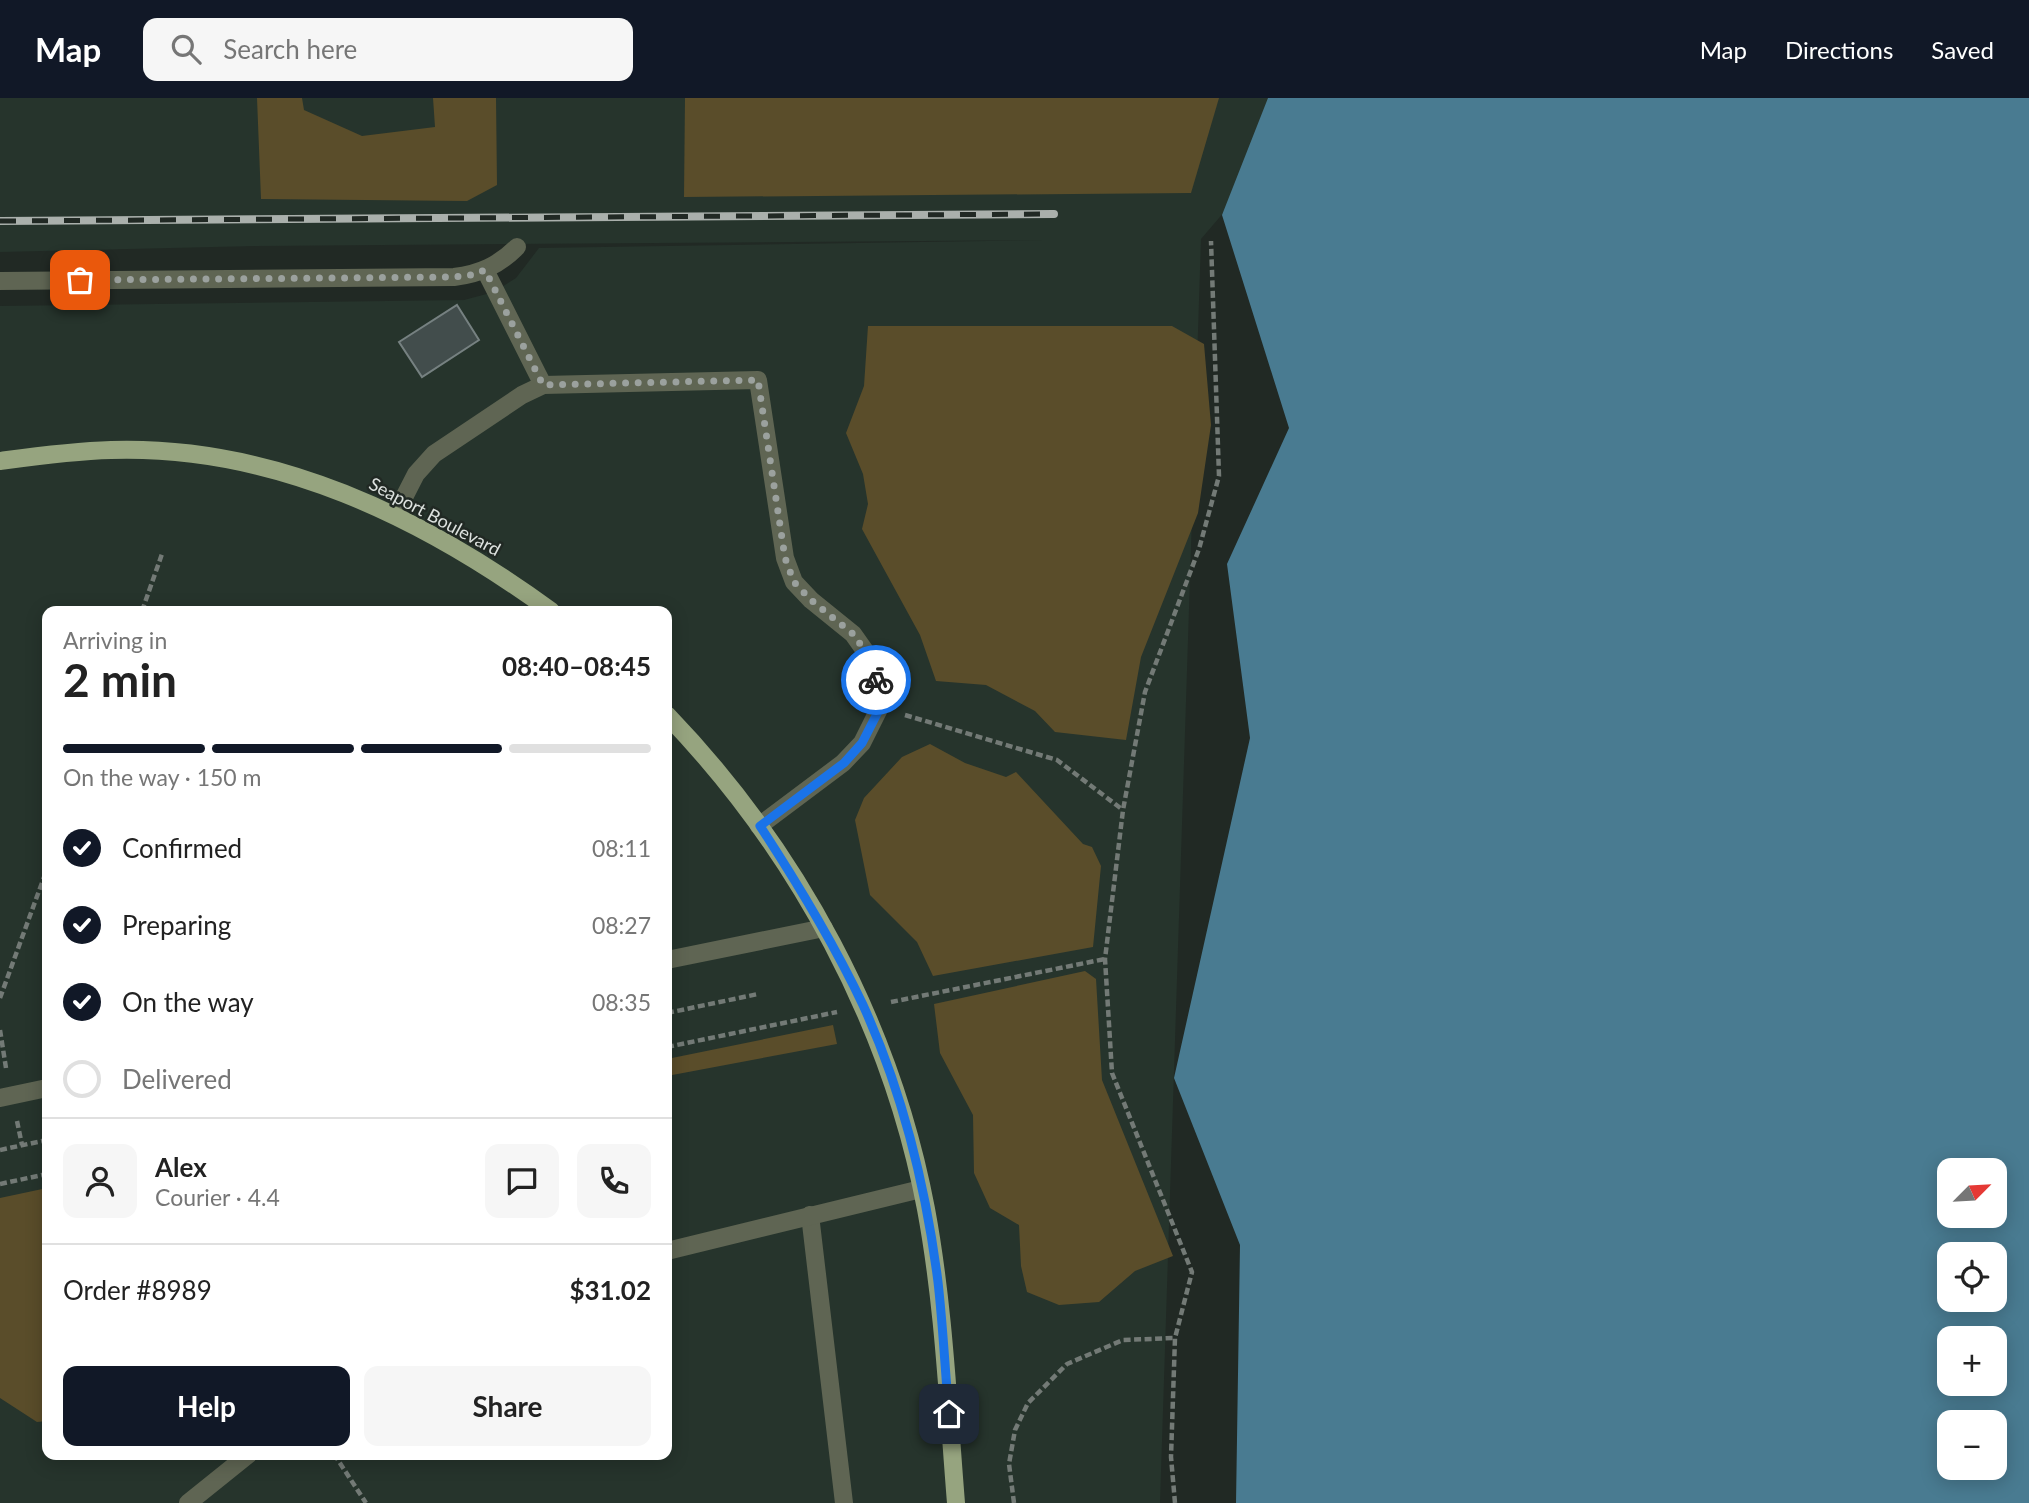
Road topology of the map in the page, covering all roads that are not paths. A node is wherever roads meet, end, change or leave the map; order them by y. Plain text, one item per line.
1 (517, 247) dead end
2 (485, 270) junction
3 (0, 281) edge
4 (543, 385) junction
5 (0, 461) edge
6 (395, 515) junction
7 (544, 606) edge
8 (672, 721) edge
9 (760, 826) junction
10 (824, 928) junction
11 (672, 959) edge
12 (42, 1089) edge
13 (0, 1098) edge
14 (921, 1189) junction
15 (810, 1215) junction
16 (672, 1250) edge
17 (242, 1460) edge
18 (188, 1503) edge
19 (844, 1503) edge
20 (956, 1503) edge

1 - 2 street
2 - 3 street
2 - 4 street
4 - 6 street
4 - 9 street
5 - 6 main road, Seaport Boulevard
6 - 7 main road, Seaport Boulevard
8 - 9 main road
9 - 10 main road
10 - 11 street
10 - 14 main road
12 - 13 street
14 - 15 street
14 - 20 main road
15 - 16 street
15 - 19 street
17 - 18 street

